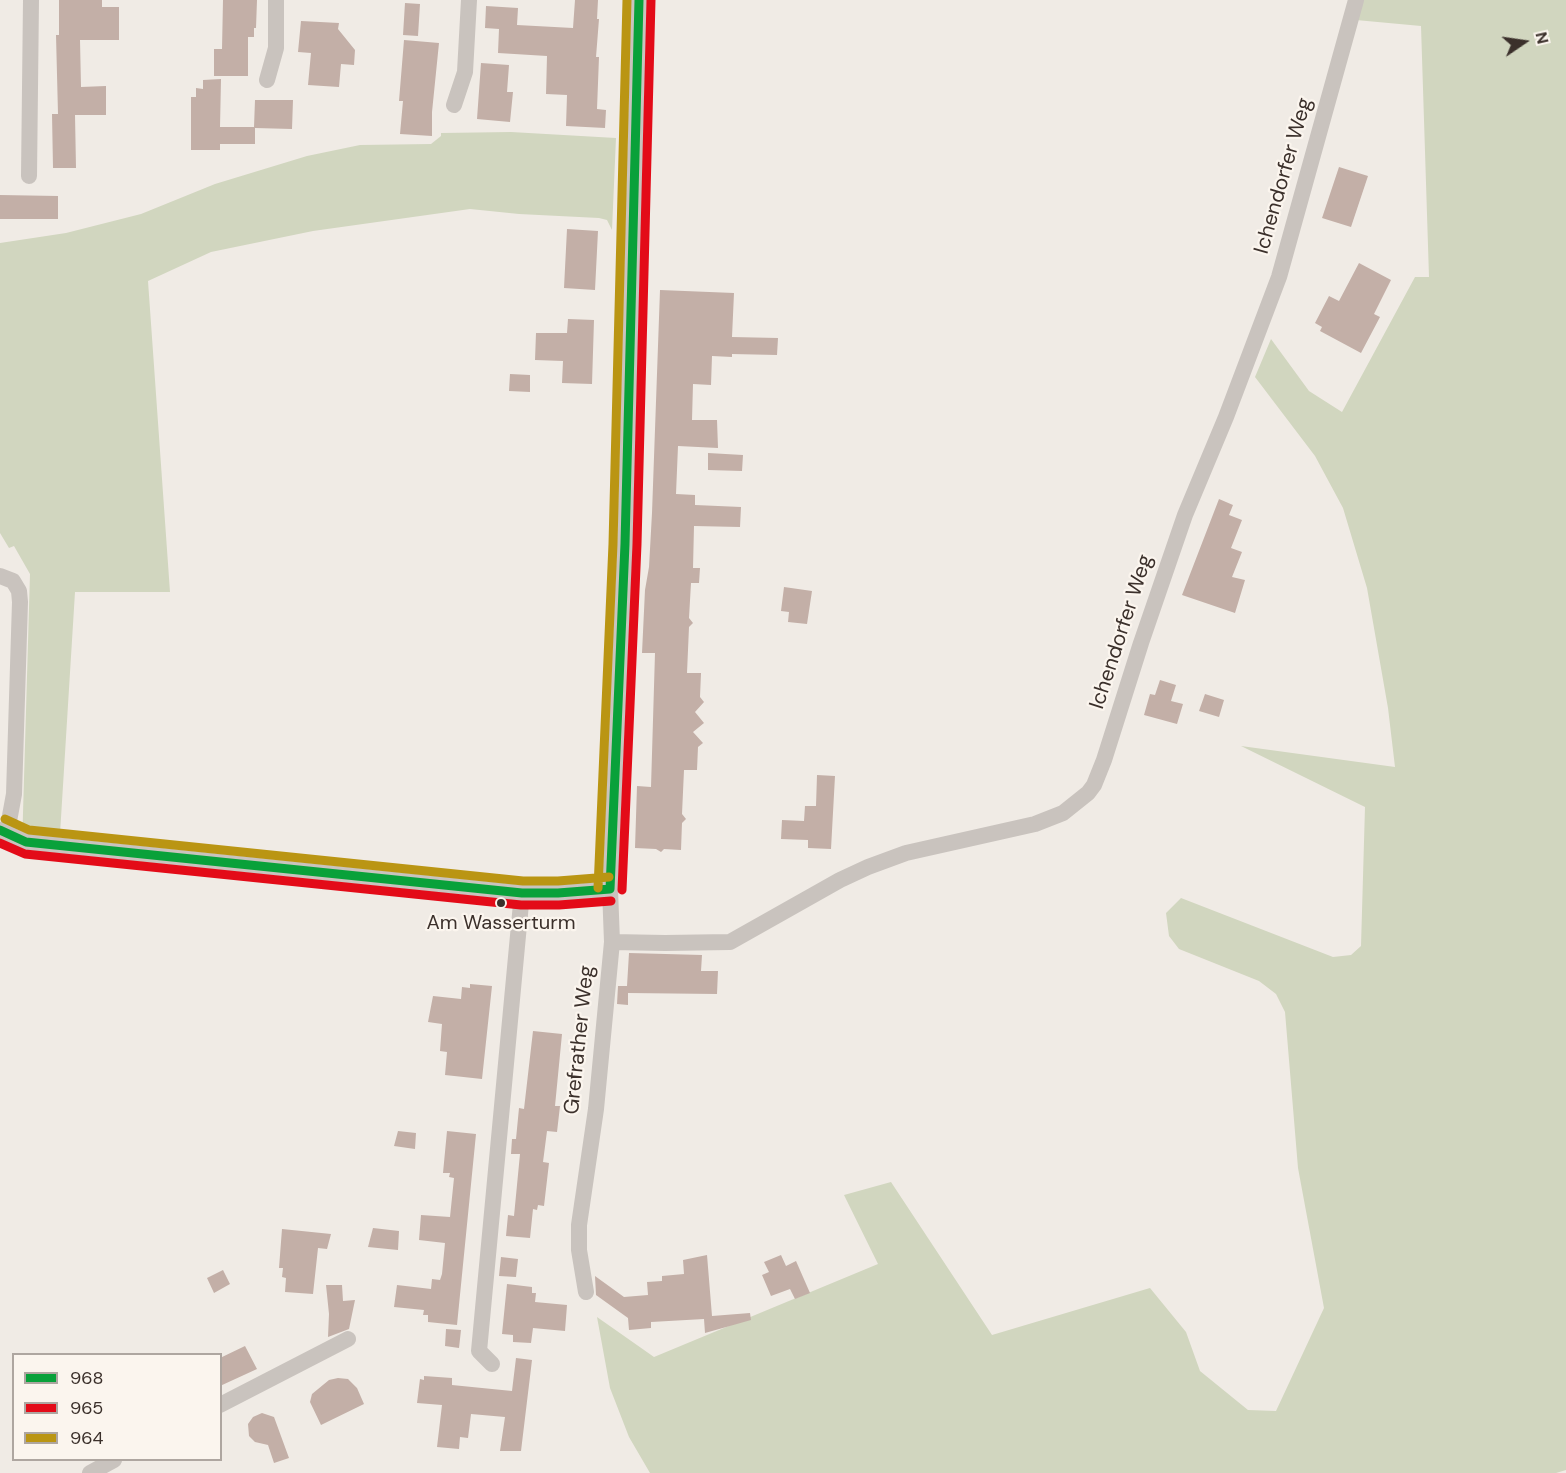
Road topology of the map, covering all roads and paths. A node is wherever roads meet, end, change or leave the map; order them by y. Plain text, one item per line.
1 (31, 0) edge
2 (276, 0) edge
3 (469, 0) edge
4 (639, 0) edge
5 (1356, 0) edge
6 (267, 80) dead end
7 (454, 105) dead end
8 (29, 176) dead end
9 (0, 576) edge
10 (3, 831) edge
11 (610, 889) junction
12 (522, 893) junction
13 (612, 942) junction
14 (586, 1292) dead end
15 (348, 1339) dead end
16 (492, 1364) dead end
17 (222, 1404) edge
18 (112, 1461) edge
19 (90, 1473) edge

1 - 8 street
2 - 6 street
3 - 7 street
4 - 11 street, Grefrather Weg
5 - 13 street, Ichendorfer Weg
9 - 10 street
10 - 12 street
11 - 12 street
11 - 13 street, Grefrather Weg
12 - 16 street
13 - 14 street, Grefrather Weg
15 - 17 street
18 - 19 street

